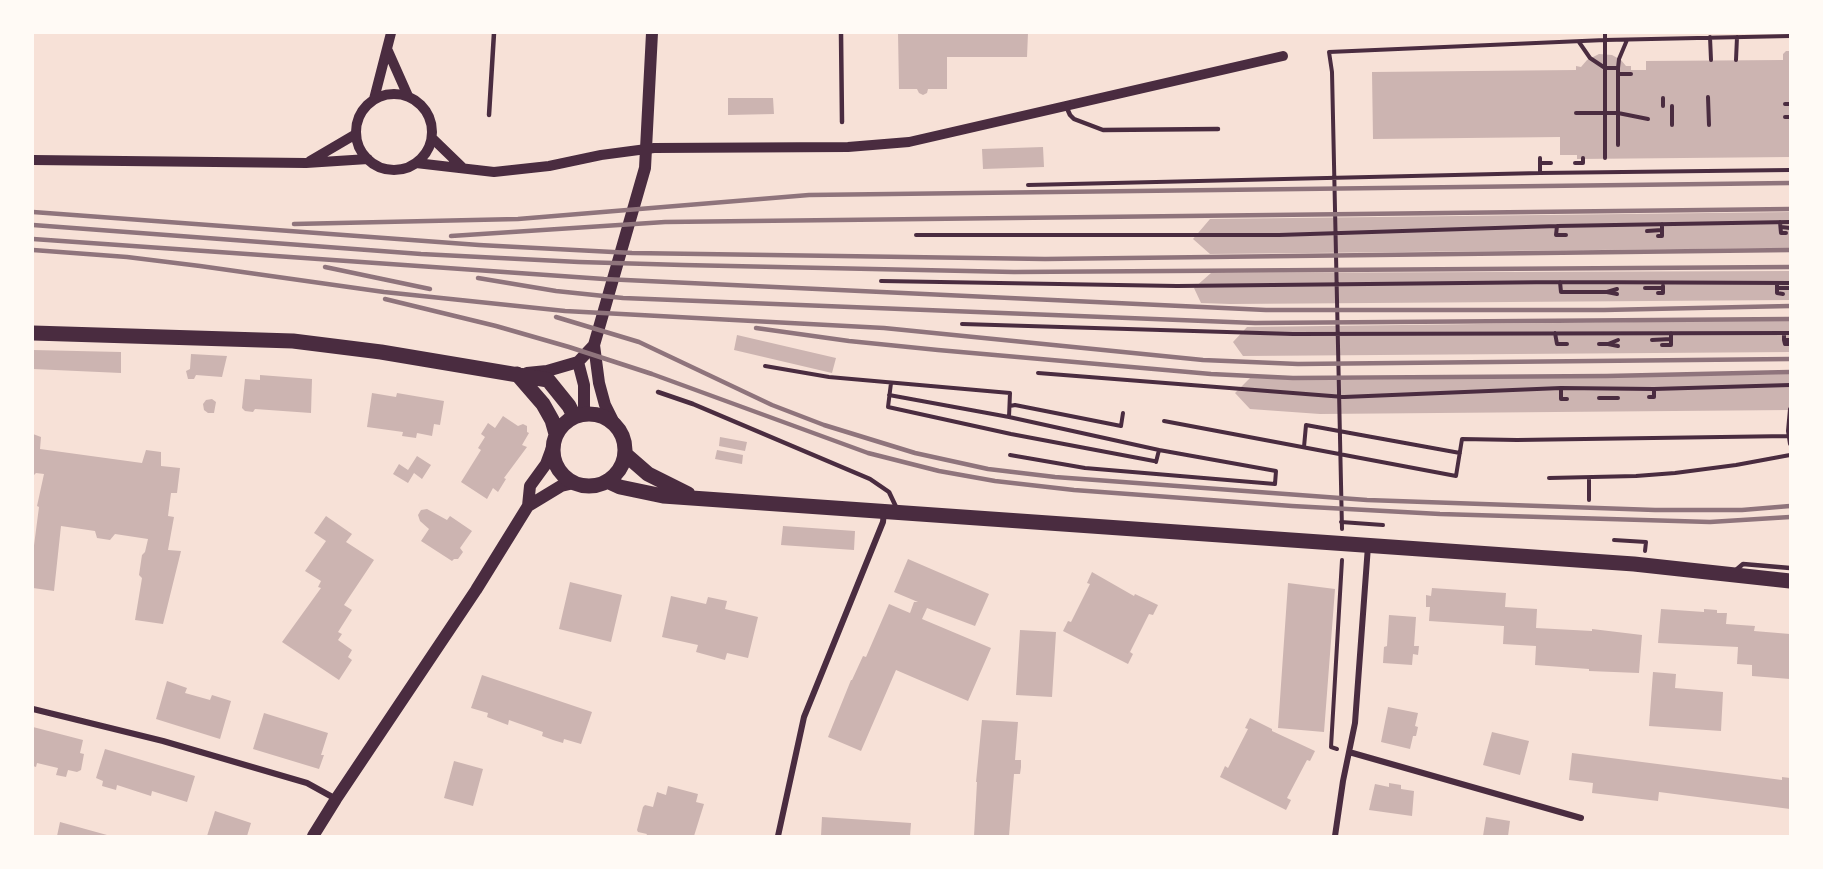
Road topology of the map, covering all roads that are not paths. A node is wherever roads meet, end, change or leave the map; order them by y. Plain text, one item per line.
1 (391, 33) edge
2 (494, 33) edge
3 (652, 33) edge
4 (841, 33) edge
5 (388, 51) junction
6 (1283, 56) dead end
7 (408, 96) junction
8 (374, 99) junction
9 (1066, 106) junction
10 (489, 115) dead end
11 (842, 122) dead end
12 (1218, 129) dead end
13 (356, 134) junction
14 (432, 138) junction
15 (368, 159) junction
16 (33, 160) edge
17 (306, 163) junction
18 (416, 163) junction
19 (464, 168) junction
20 (33, 333) edge
21 (594, 345) junction
22 (578, 362) junction
23 (517, 374) junction
24 (658, 392) dead end
25 (579, 415) junction
26 (614, 423) junction
27 (554, 440) junction
28 (626, 454) junction
29 (607, 481) junction
30 (574, 483) junction
31 (696, 498) junction
32 (528, 506) junction
33 (892, 512) junction
34 (1368, 546) junction
35 (1790, 568) edge
36 (1729, 575) junction
37 (1790, 581) edge
38 (33, 709) edge
39 (1349, 752) junction
40 (336, 799) junction
41 (1581, 818) dead end
42 (313, 836) edge
43 (778, 836) edge
44 (1335, 836) edge

1 - 5 street
2 - 10 lane
3 - 21 main road
4 - 11 lane
5 - 7 street
5 - 8 street
6 - 9 street
7 - 8 street
7 - 14 street
8 - 13 street
9 - 12 lane
9 - 19 street
13 - 15 street
13 - 17 street
14 - 18 street
14 - 19 street
15 - 17 street
15 - 18 street
16 - 17 street
18 - 19 street
20 - 23 main road
21 - 22 main road
21 - 26 main road
22 - 23 main road
22 - 25 main road
23 - 25 main road
23 - 27 main road
24 - 33 lane
25 - 26 main road
25 - 27 main road
26 - 28 main road
27 - 30 main road
27 - 32 main road
28 - 29 main road
28 - 31 main road
29 - 30 main road
29 - 31 main road
30 - 32 main road
31 - 33 main road
32 - 40 main road
33 - 34 main road
33 - 43 street
34 - 36 main road
34 - 39 street
35 - 36 lane
36 - 37 main road
38 - 40 street
39 - 41 street
39 - 44 street
40 - 42 main road

